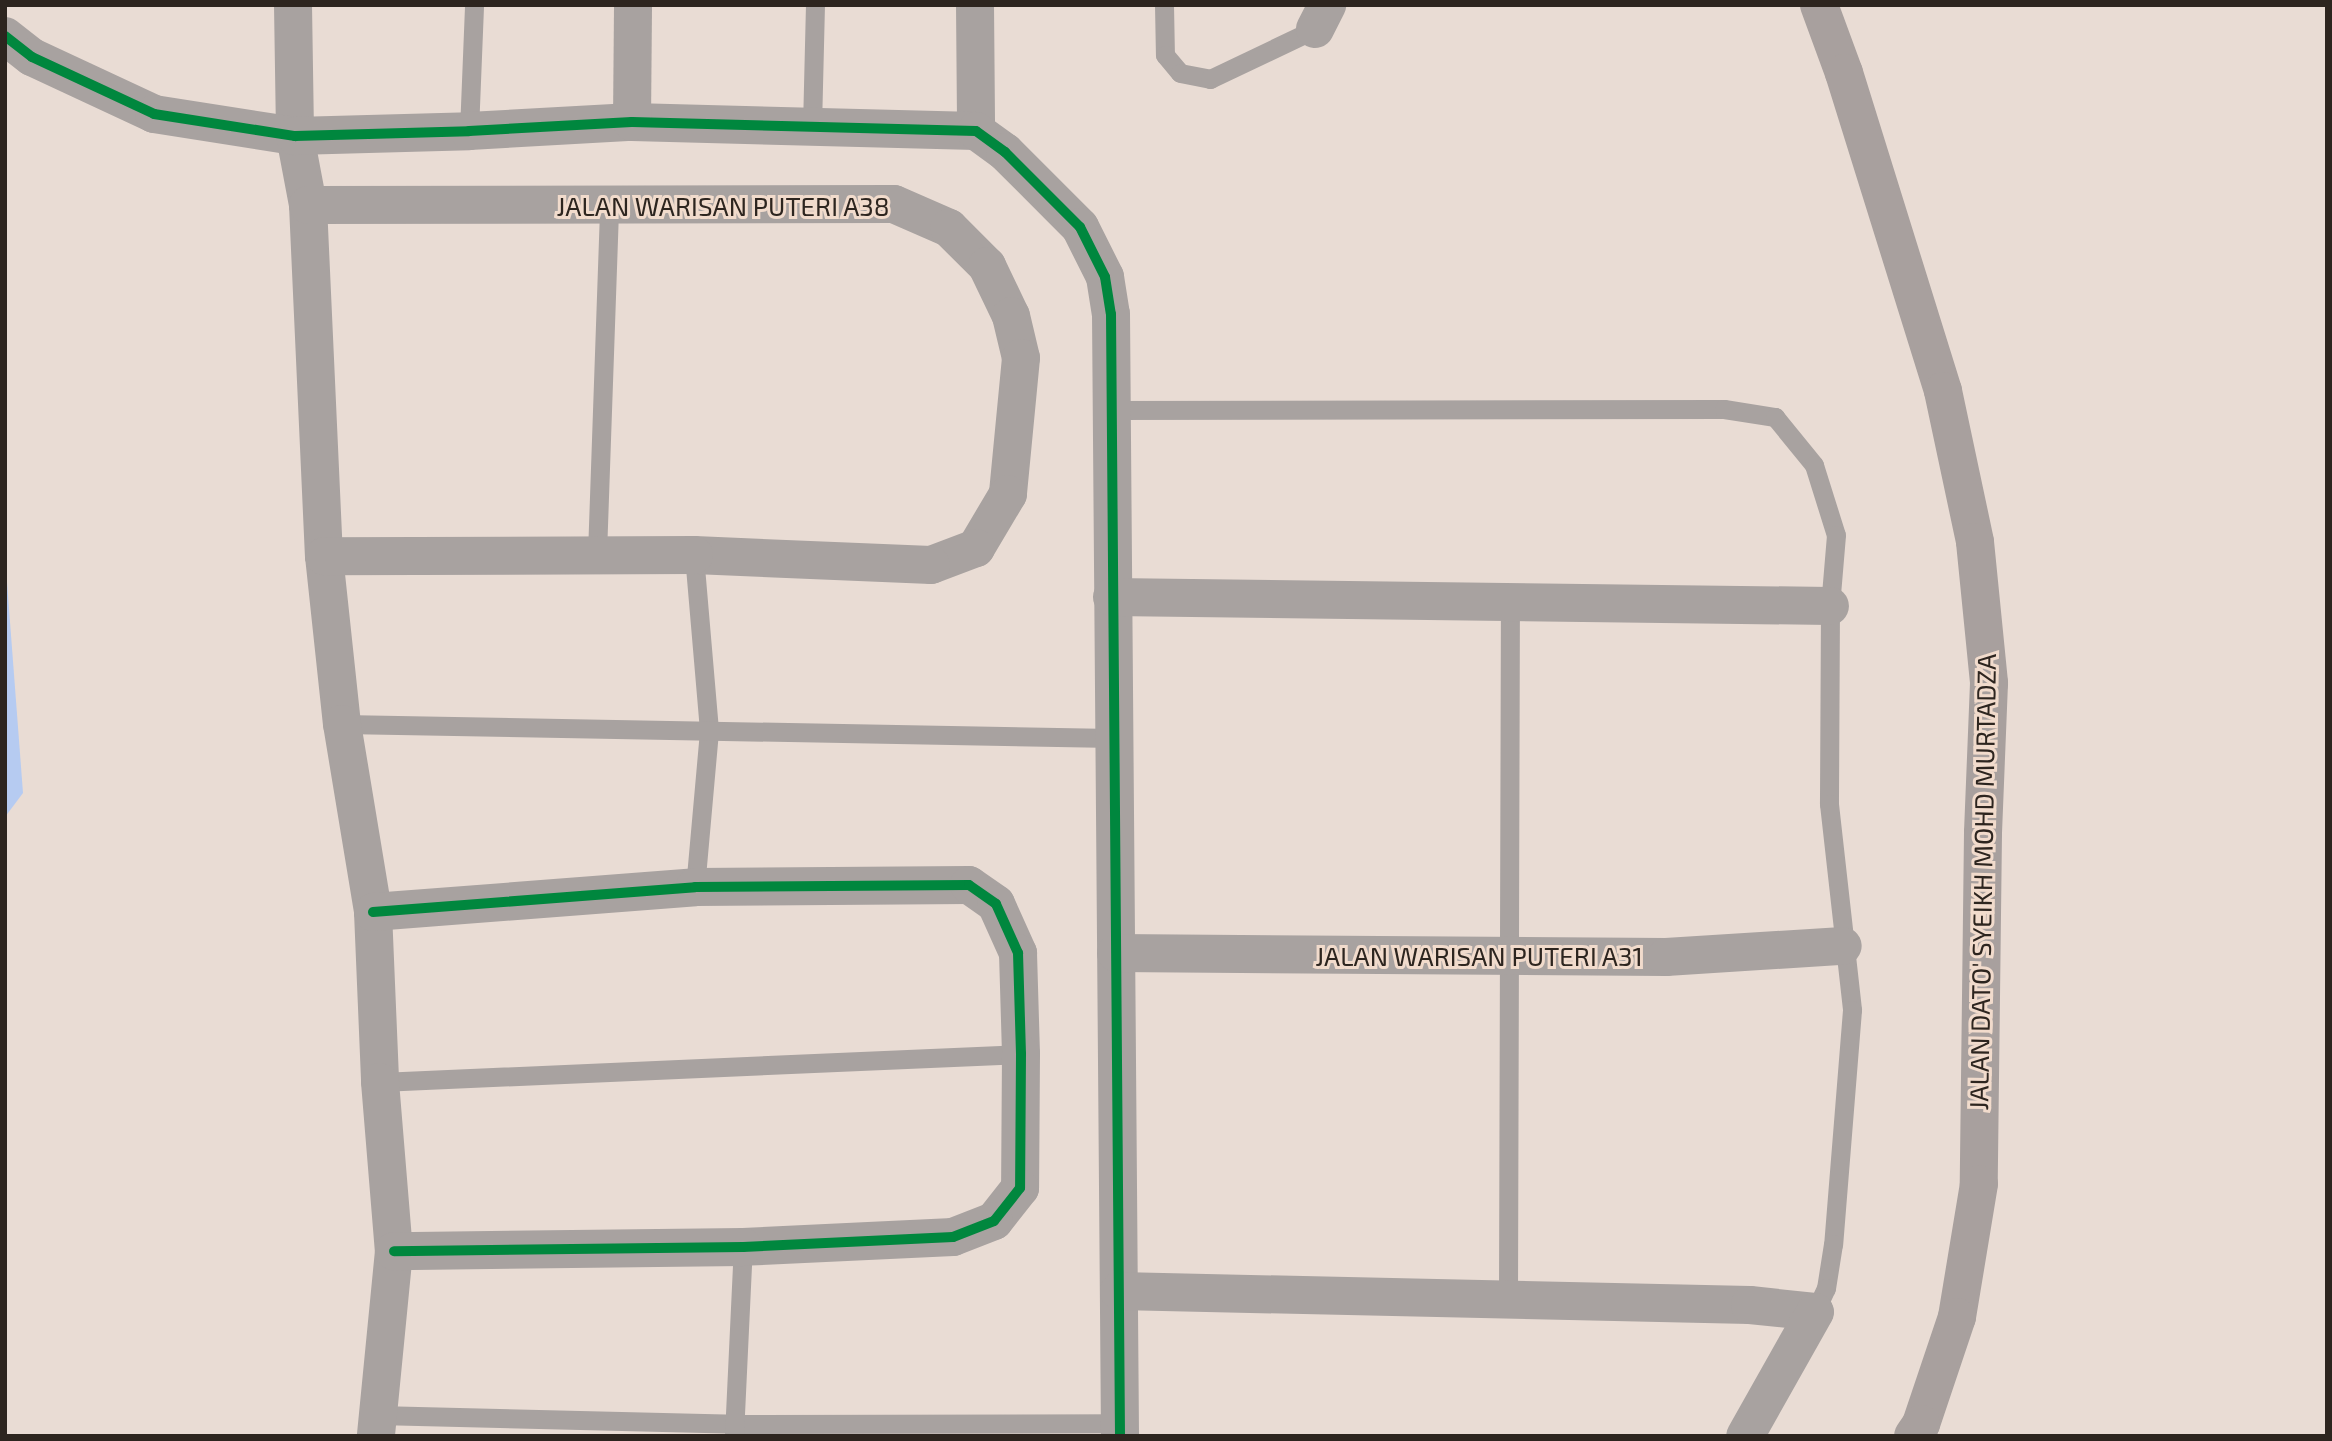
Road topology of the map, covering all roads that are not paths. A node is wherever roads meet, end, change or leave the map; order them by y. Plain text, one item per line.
1 (293, 5) edge
2 (474, 5) edge
3 (633, 5) edge
4 (815, 5) edge
5 (975, 5) edge
6 (1164, 5) edge
7 (1819, 5) edge
8 (1321, 17) edge
9 (5, 36) edge
10 (632, 122) junction
11 (813, 128) junction
12 (469, 131) junction
13 (976, 131) junction
14 (295, 136) junction
15 (308, 205) junction
16 (608, 205) junction
17 (1110, 410) junction
18 (597, 554) junction
19 (694, 555) junction
20 (324, 556) junction
21 (1112, 597) junction
22 (1510, 602) junction
23 (1830, 606) junction
24 (342, 724) junction
25 (709, 731) junction
26 (1113, 738) junction
27 (695, 887) junction
28 (373, 912) junction
29 (1843, 946) junction
30 (1115, 953) junction
31 (1509, 957) junction
32 (1021, 1054) junction
33 (380, 1082) junction
34 (743, 1247) junction
35 (394, 1251) junction
36 (1119, 1291) junction
37 (1508, 1298) junction
38 (1815, 1312) junction
39 (377, 1426) edge
40 (1120, 1429) edge
41 (735, 1430) edge
42 (1745, 1436) edge
43 (1913, 1436) edge

1 - 14 street
2 - 12 lane
3 - 10 street
4 - 11 lane
5 - 13 street
6 - 8 lane
7 - 43 main road, JALAN DATO' SYEIKH MOHD MURTADZA
9 - 14 street
10 - 11 street
10 - 12 street
11 - 13 street
12 - 14 street
13 - 17 street
14 - 15 street
15 - 16 street, JALAN WARISAN PUTERI A38
15 - 20 street
16 - 18 lane
16 - 19 street, JALAN WARISAN PUTERI A38
17 - 21 street
17 - 23 lane
18 - 19 street
18 - 20 street
19 - 25 lane
20 - 24 street
21 - 22 street
21 - 26 street
22 - 23 street
22 - 31 lane
23 - 29 lane
24 - 25 lane
24 - 28 street
25 - 26 lane
25 - 27 lane
26 - 30 street
27 - 28 street
27 - 32 street
28 - 33 street
29 - 31 street, JALAN WARISAN PUTERI A31
29 - 38 lane
30 - 31 street, JALAN WARISAN PUTERI A31
30 - 36 street
31 - 37 lane
32 - 33 lane
32 - 34 street
33 - 35 street
34 - 35 street
34 - 41 lane
35 - 39 street
36 - 37 street
36 - 40 street
37 - 38 street
38 - 42 street
39 - 41 lane
40 - 41 lane

